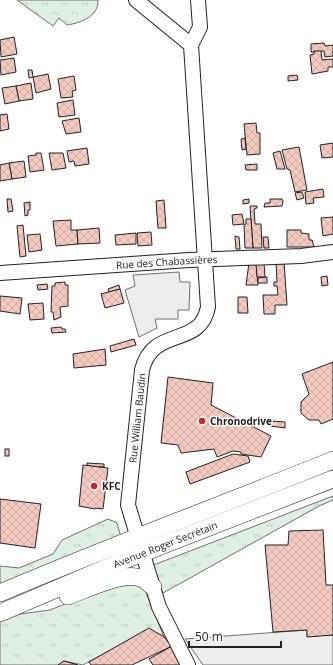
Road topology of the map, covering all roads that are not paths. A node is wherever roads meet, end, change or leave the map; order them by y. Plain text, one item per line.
1 (136, 0) edge
2 (198, 0) edge
3 (192, 45) junction
4 (333, 252) edge
5 (206, 260) junction
6 (0, 273) edge
7 (333, 460) edge
8 (333, 479) edge
9 (137, 537) junction
10 (142, 554) junction
11 (153, 587) junction
12 (0, 593) edge
13 (2, 612) edge
14 (188, 665) edge

1 - 3 street
2 - 3 street
3 - 5 street, Rue William Baudin
4 - 5 street, Rue des Chabassières
5 - 6 street, Rue des Chabassières
5 - 9 street, Rue William Baudin
7 - 9 main road, Avenue Roger Secrétain
8 - 10 main road, Avenue Roger Secrétain
9 - 10 street, Rue William Baudin
9 - 12 main road, Avenue Roger Secrétain
10 - 11 street, Rue William Baudin
10 - 13 main road, Avenue Roger Secrétain
11 - 13 main road
11 - 14 street, Rue William Baudin

